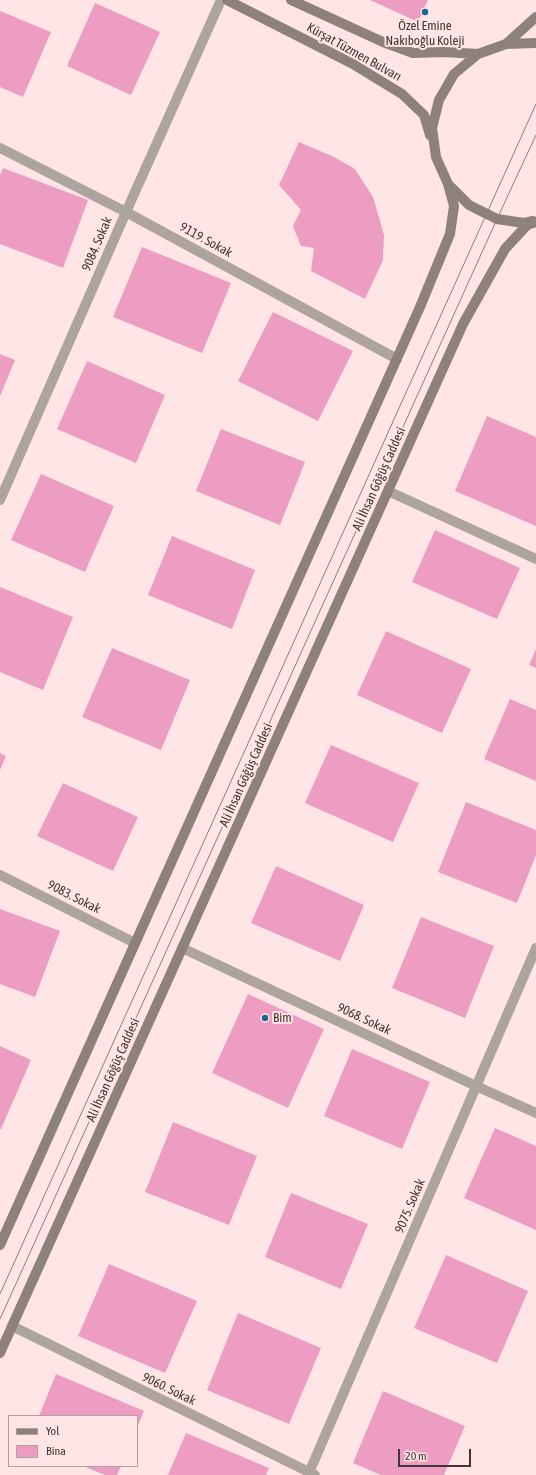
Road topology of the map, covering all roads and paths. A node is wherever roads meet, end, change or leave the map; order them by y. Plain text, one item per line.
1 (221, 0) edge
2 (227, 0) edge
3 (292, 0) edge
4 (536, 17) edge
5 (536, 43) edge
6 (506, 44) junction
7 (478, 54) junction
8 (0, 148) edge
9 (436, 157) junction
10 (448, 184) junction
11 (126, 212) junction
12 (536, 222) edge
13 (397, 359) junction
14 (2, 489) edge
15 (388, 491) junction
16 (0, 500) edge
17 (536, 559) edge
18 (0, 875) edge
19 (135, 943) junction
20 (182, 948) junction
21 (536, 948) edge
22 (476, 1086) junction
23 (536, 1113) edge
24 (0, 1245) edge
25 (12, 1326) junction
26 (0, 1353) edge
27 (311, 1474) edge

1 - 11 street, 9084. Sokak
2 - 9 main road, Kürşat Tüzmen Bulvarı
3 - 7 main road, Kürşat Tüzmen Bulvarı
4 - 6 main road
5 - 6 main road
6 - 7 main road
7 - 9 main road
8 - 11 street, 9119. Sokak
9 - 10 main road
10 - 12 main road
10 - 13 main road
11 - 13 street, 9119. Sokak
11 - 14 street, 9084. Sokak
12 - 15 main road, Ali İhsan Göğüş Caddesi
13 - 19 main road
14 - 16 street, 9084. Sokak
15 - 17 street
15 - 20 main road, Ali İhsan Göğüş Caddesi
18 - 19 street, 9083. Sokak
19 - 24 main road
20 - 22 street, 9068. Sokak
20 - 25 main road, Ali İhsan Göğüş Caddesi
21 - 22 street, 9075. Sokak
22 - 23 street, 9068. Sokak
22 - 27 street, 9075. Sokak
25 - 26 main road, Ali İhsan Göğüş Caddesi
25 - 27 street, 9060. Sokak

